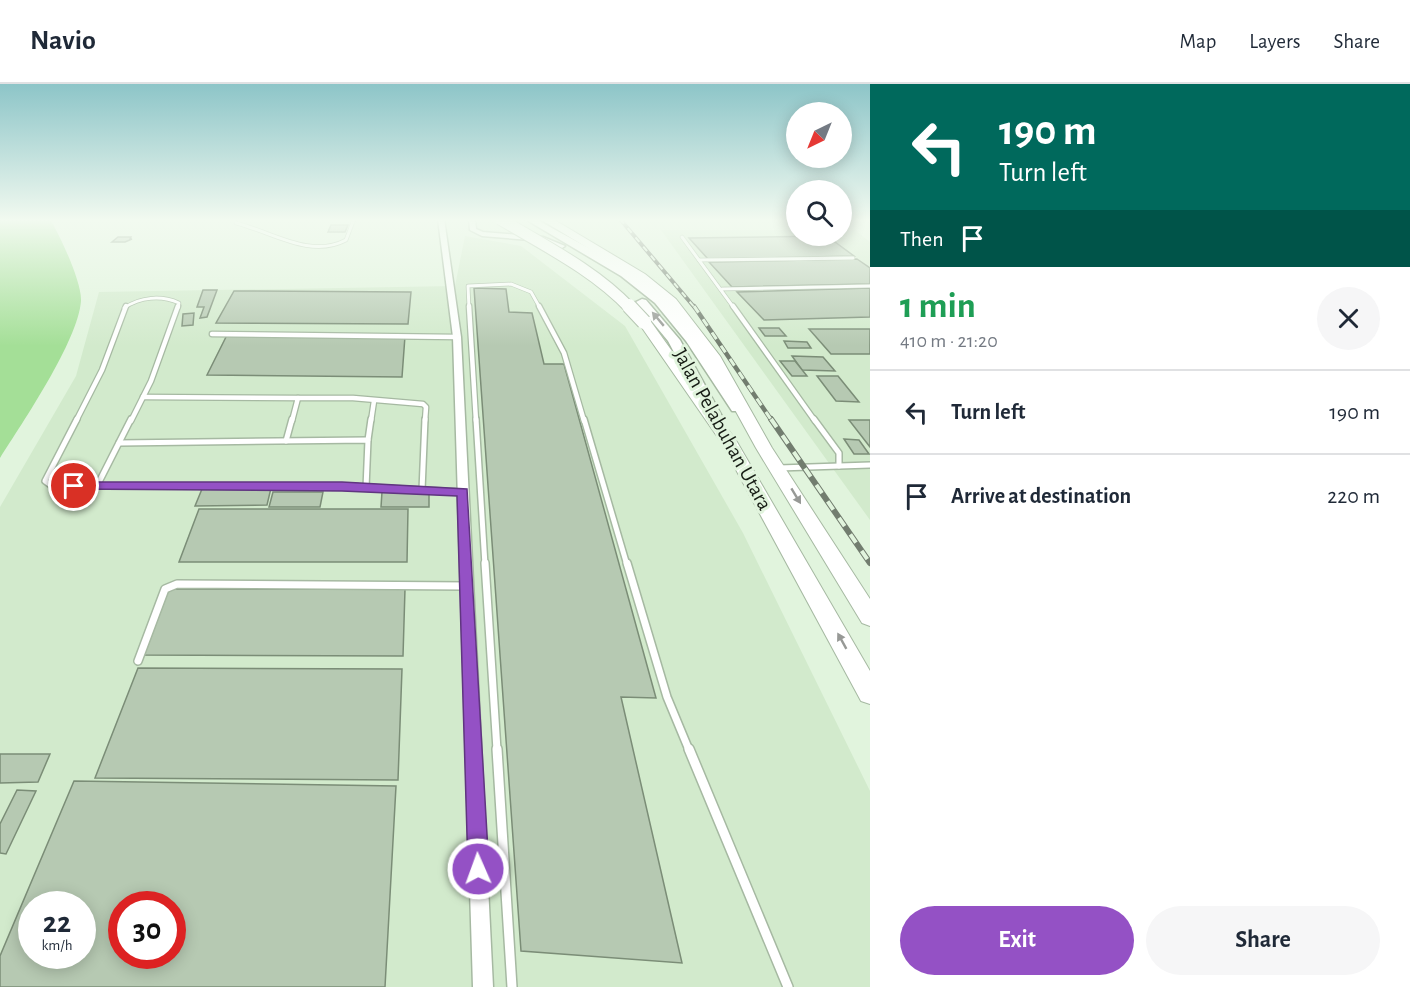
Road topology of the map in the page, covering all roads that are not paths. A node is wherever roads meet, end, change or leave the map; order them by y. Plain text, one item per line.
1 (445, 261) edge
2 (570, 261) edge
3 (586, 261) edge
4 (600, 261) edge
5 (617, 261) edge
6 (700, 261) edge
7 (870, 286) edge
8 (722, 289) junction
9 (212, 334) dead end
10 (457, 337) junction
11 (143, 397) junction
12 (298, 398) junction
13 (374, 401) junction
14 (368, 440) junction
15 (286, 441) junction
16 (729, 442) junction
17 (119, 443) junction
18 (764, 448) junction
19 (870, 465) edge
20 (839, 466) junction
21 (778, 468) junction
22 (97, 486) junction
23 (366, 488) junction
24 (422, 490) junction
25 (463, 492) junction
26 (467, 586) junction
27 (870, 617) edge
28 (138, 661) dead end
29 (870, 693) edge
30 (483, 987) edge
31 (512, 987) edge
32 (788, 987) edge

1 - 10 street
2 - 16 main road, bridge
16 -> 3 main road, Jalan Pelabuhan Utara
4 - 18 main road, Jalan Pelabuhan Utara
5 - 18 main road
6 - 8 lane
7 - 8 lane
8 - 20 lane
9 - 10 lane
10 - 25 street
11 - 12 lane
11 - 17 lane
11 - 22 lane
12 - 13 lane
12 - 15 lane
13 - 14 lane
13 - 24 lane
14 - 15 lane
14 - 23 lane
15 - 17 lane
29 -> 16 main road, Jalan Pelabuhan Utara
17 - 22 lane
18 - 21 main road, Jalan Pelabuhan Utara
19 - 20 lane
20 - 21 lane
21 -> 27 main road, Jalan Pelabuhan Utara
22 - 23 lane
23 - 24 lane
24 - 25 lane
25 - 26 street
26 - 28 lane
26 - 30 street
31 - 32 lane

